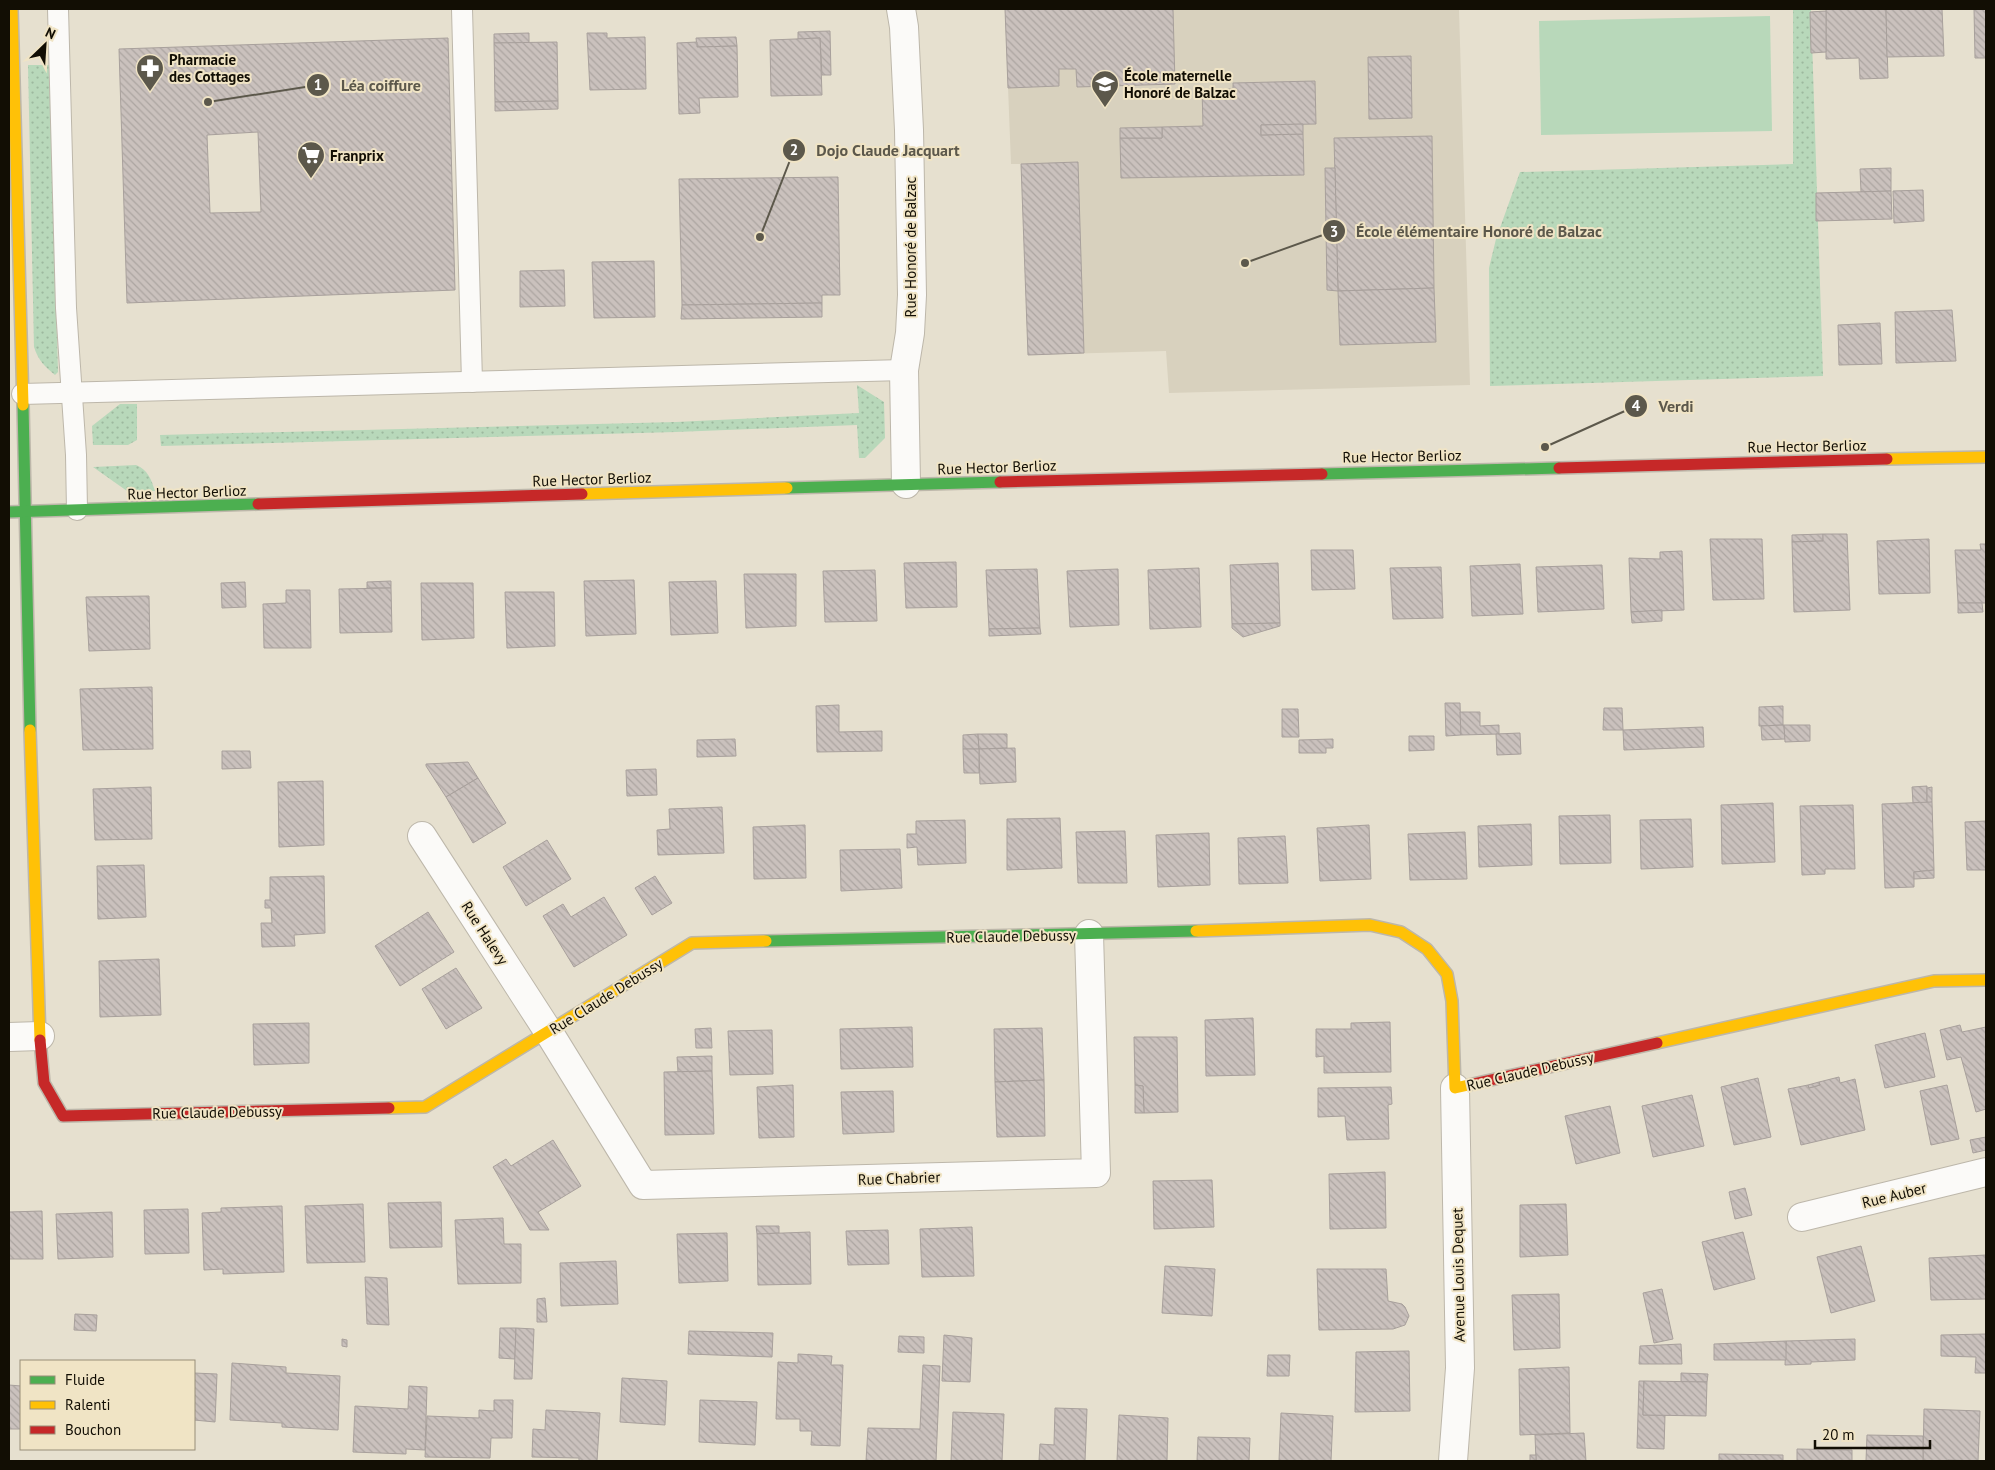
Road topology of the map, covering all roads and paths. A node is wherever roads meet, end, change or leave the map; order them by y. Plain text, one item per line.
1 (12, 9) edge
2 (58, 9) edge
3 (462, 9) edge
4 (901, 9) edge
5 (904, 370) junction
6 (472, 382) junction
7 (72, 393) junction
8 (22, 394) junction
9 (1986, 457) edge
10 (906, 484) junction
11 (77, 510) junction
12 (24, 511) junction
13 (9, 512) edge
14 (422, 836) dead end
15 (1089, 934) junction
16 (1986, 980) edge
17 (548, 1031) junction
18 (40, 1036) junction
19 (9, 1037) edge
20 (1455, 1088) junction
21 (1986, 1172) edge
22 (1802, 1218) dead end
23 (1453, 1461) edge

1 - 8 street
2 - 7 lane
3 - 6 lane
4 - 5 street, Rue Honoré de Balzac
5 - 6 lane
5 - 10 street, Rue Honoré de Balzac
6 - 7 lane
7 - 8 lane
7 - 11 lane
8 - 12 street
9 - 10 street, Rue Hector Berlioz
10 - 11 street, Rue Hector Berlioz
11 - 12 street, Rue Hector Berlioz
12 - 13 street, Rue Hector Berlioz
12 - 18 street
14 - 17 street, Rue Halevy
15 - 17 street, Rue Claude Debussy
15 - 17 street, Rue Chabrier
15 - 20 street, Rue Claude Debussy
16 - 20 street, Rue Claude Debussy
17 - 18 street, Rue Claude Debussy
18 - 19 street
20 - 23 street, Avenue Louis Dequet
21 - 22 street, Rue Auber

